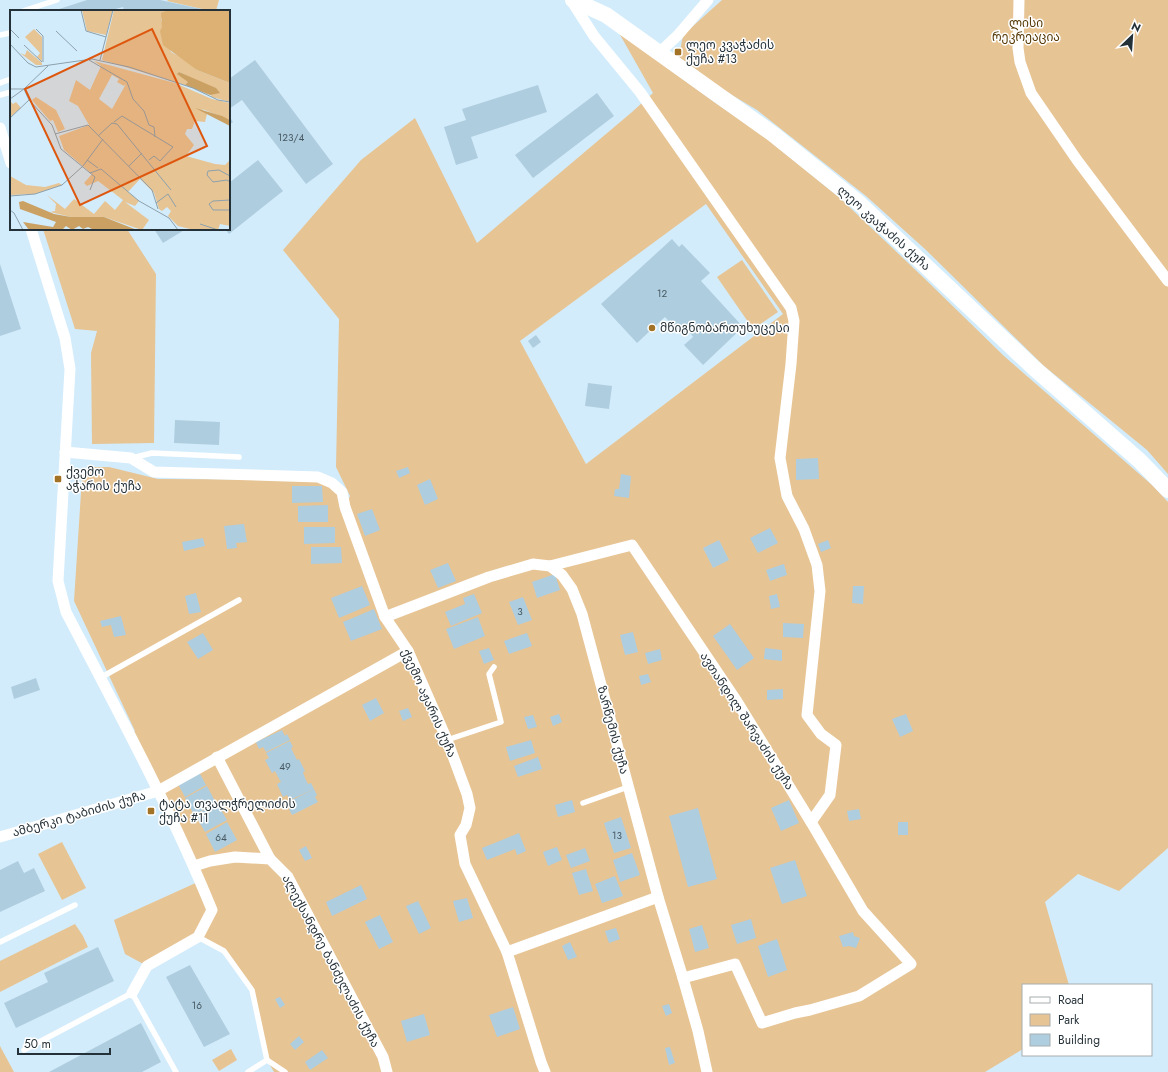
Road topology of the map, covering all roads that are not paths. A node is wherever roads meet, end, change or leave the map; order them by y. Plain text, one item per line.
1 (57, 0) edge
2 (572, 0) edge
3 (708, 0) edge
4 (1019, 0) edge
5 (26, 10) edge
6 (10, 31) edge
7 (0, 35) edge
8 (659, 53) junction
9 (10, 79) edge
10 (0, 83) edge
11 (10, 92) edge
12 (0, 95) edge
13 (0, 128) edge
14 (10, 161) edge
15 (31, 230) edge
16 (1168, 281) edge
17 (65, 452) junction
18 (239, 456) dead end
19 (131, 458) junction
20 (1168, 490) edge
21 (550, 566) junction
22 (239, 600) dead end
23 (385, 617) junction
24 (408, 651) junction
25 (494, 667) dead end
26 (100, 678) junction
27 (447, 740) junction
28 (217, 757) junction
29 (628, 787) junction
30 (158, 791) junction
31 (583, 803) dead end
32 (811, 822) junction
33 (0, 837) edge
34 (270, 860) junction
35 (194, 866) junction
36 (658, 897) junction
37 (75, 906) dead end
38 (198, 937) junction
39 (0, 942) edge
40 (507, 952) junction
41 (683, 978) junction
42 (132, 992) junction
43 (24, 1050) dead end
44 (267, 1060) junction
45 (176, 1072) edge
46 (248, 1072) edge
47 (285, 1072) edge
48 (387, 1072) edge
49 (545, 1072) edge
50 (707, 1072) edge

1 - 5 lane
2 - 8 main road, ლეო კვაჭაძის ქუჩა
2 - 32 street
3 - 8 street
4 - 16 street
6 - 7 lane
8 - 20 main road, ლეო კვაჭაძის ქუჩა
9 - 10 lane
11 - 12 lane
13 - 14 street
15 - 17 street
17 - 19 street, ქვემო აჟარის ქუჩა
17 - 26 street
18 - 19 lane
19 - 23 street, ქვემო აჟარის ქუჩა
21 - 23 street
21 - 29 street, ზარწემის ქუჩა
21 - 32 street, ავთანდილ შარვაძის ქუჩა
22 - 26 lane
23 - 24 street, ქვემო აჟარის ქუჩა
24 - 27 street, ქვემო აჟარის ქუჩა
24 - 28 street, ამბერკი ტაბიძის ქუჩა
25 - 27 lane
26 - 30 street
27 - 40 street, ქვემო აჟარის ქუჩა
28 - 30 street, ამბერკი ტაბიძის ქუჩა
28 - 34 street, ალექსანდრე ბანძელაძის ქუჩა
29 - 31 lane
29 - 36 street, ზარწემის ქუჩა
30 - 33 street, ამბერკი ტაბიძის ქუჩა
30 - 35 street
32 - 41 street, ავთანდილ შარვაძის ქუჩა
34 - 35 street
34 - 48 street, ალექსანდრე ბანძელაძის ქუჩა
35 - 38 street
36 - 40 street
36 - 41 street, ზარწემის ქუჩა
37 - 39 lane
38 - 42 street
38 - 44 lane
40 - 49 street, ქვემო აჟარის ქუჩა
41 - 50 street, ზარწემის ქუჩა
42 - 43 lane
42 - 45 lane
44 - 46 lane
44 - 47 lane

